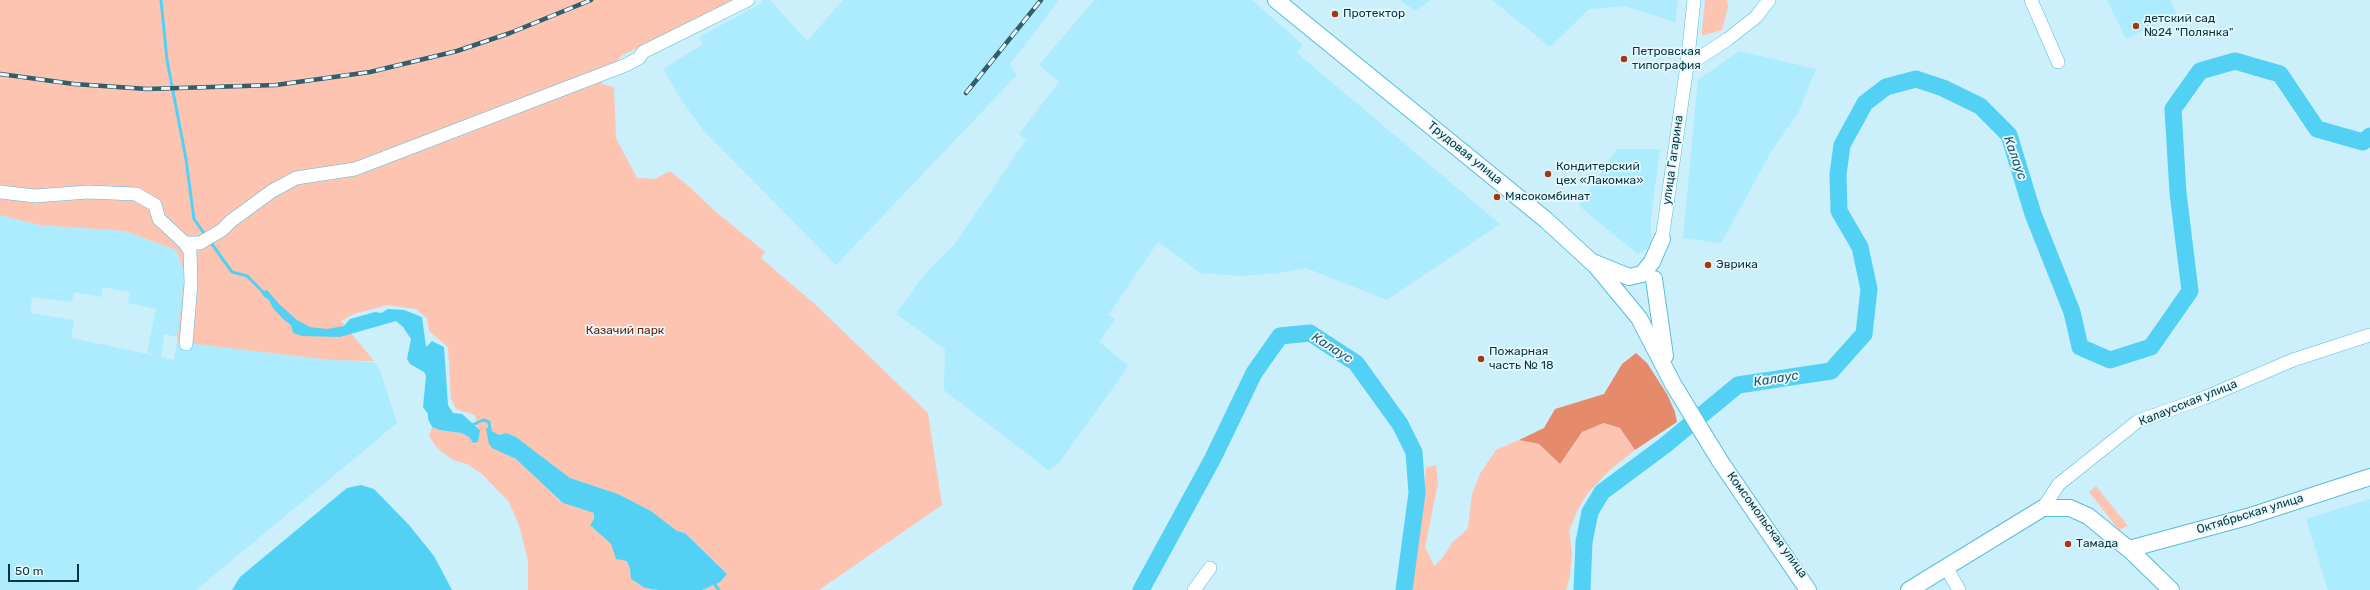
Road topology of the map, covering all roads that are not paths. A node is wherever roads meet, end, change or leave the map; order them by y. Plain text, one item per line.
1 (748, 0) edge
2 (1276, 0) edge
3 (1694, 0) edge
4 (1770, 0) edge
5 (2031, 0) edge
6 (2058, 62) dead end
7 (1687, 66) junction
8 (0, 192) edge
9 (1662, 239) junction
10 (185, 243) junction
11 (1591, 261) junction
12 (1654, 279) junction
13 (1639, 318) junction
14 (2370, 335) edge
15 (186, 344) dead end
16 (1673, 384) junction
17 (1720, 461) junction
18 (2370, 477) edge
19 (2043, 508) junction
20 (2128, 549) junction
21 (1946, 567) junction
22 (1210, 568) dead end
23 (1194, 590) edge
24 (1808, 590) edge
25 (1814, 590) edge
26 (1909, 590) edge
27 (1959, 590) edge
28 (2171, 590) edge

1 - 10 street
2 - 11 main road, Трудовая улица
3 - 7 street, улица Гагарина
4 - 7 street
5 - 6 street
7 - 9 street, улица Гагарина
8 - 10 street
9 - 11 main road
9 - 12 main road, улица Гагарина
10 - 15 street
11 - 13 main road, Трудовая улица
12 - 13 main road, улица Гагарина
12 - 16 main road
13 - 16 main road, Трудовая улица
14 - 19 street, Калаусская улица
16 - 17 main road
17 - 24 main road
17 - 25 main road, Комсомольская улица
18 - 20 main road, Октябрьская улица
19 - 20 main road
19 - 21 main road, Калаусская улица
20 - 28 main road
21 - 26 main road, Калаусская улица
21 - 27 street
22 - 23 street

